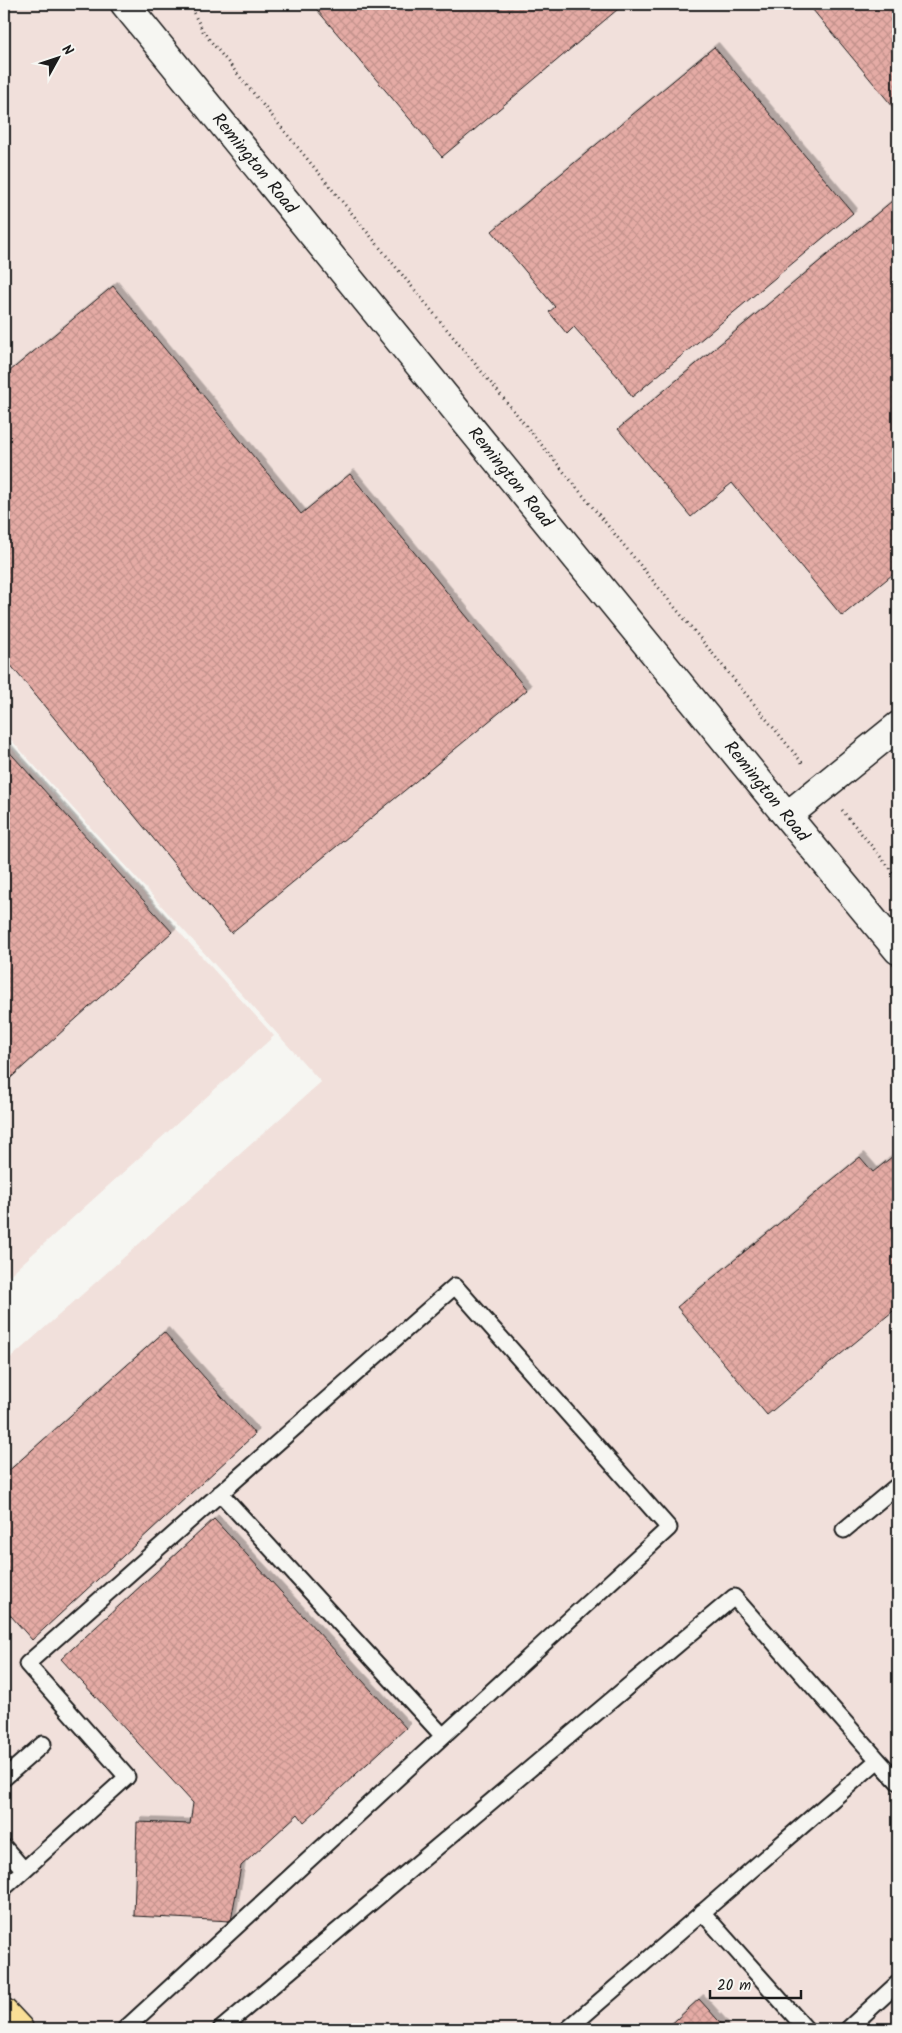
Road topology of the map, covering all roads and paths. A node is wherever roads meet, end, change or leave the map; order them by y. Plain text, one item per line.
1 (125, 4) edge
2 (189, 4) edge
3 (898, 726) edge
4 (823, 787) junction
5 (787, 816) junction
6 (898, 878) edge
7 (898, 950) edge
8 (898, 1485) edge
9 (220, 1493) junction
10 (844, 1530) dead end
11 (443, 1736) junction
12 (43, 1744) dead end
13 (878, 1760) junction
14 (4, 1778) edge
15 (898, 1782) edge
16 (4, 1847) edge
17 (24, 1870) junction
18 (4, 1888) edge
19 (702, 1912) junction
20 (898, 1983) edge
21 (4, 2012) edge
22 (19, 2029) edge
23 (125, 2029) edge
24 (221, 2029) edge
25 (568, 2029) edge
26 (806, 2029) edge
27 (848, 2029) edge

1 - 5 street, Remington Road
2 - 4 path
3 - 4 street
4 - 5 street
4 - 6 path
5 - 7 street, Remington Road
8 - 10 lane
9 - 11 lane
9 - 11 lane
9 - 17 lane
11 - 23 lane
12 - 14 lane
13 - 15 lane
13 - 19 lane
13 - 24 lane
16 - 17 lane
17 - 18 lane
19 - 25 lane
19 - 26 lane
20 - 27 lane
21 - 22 main road

